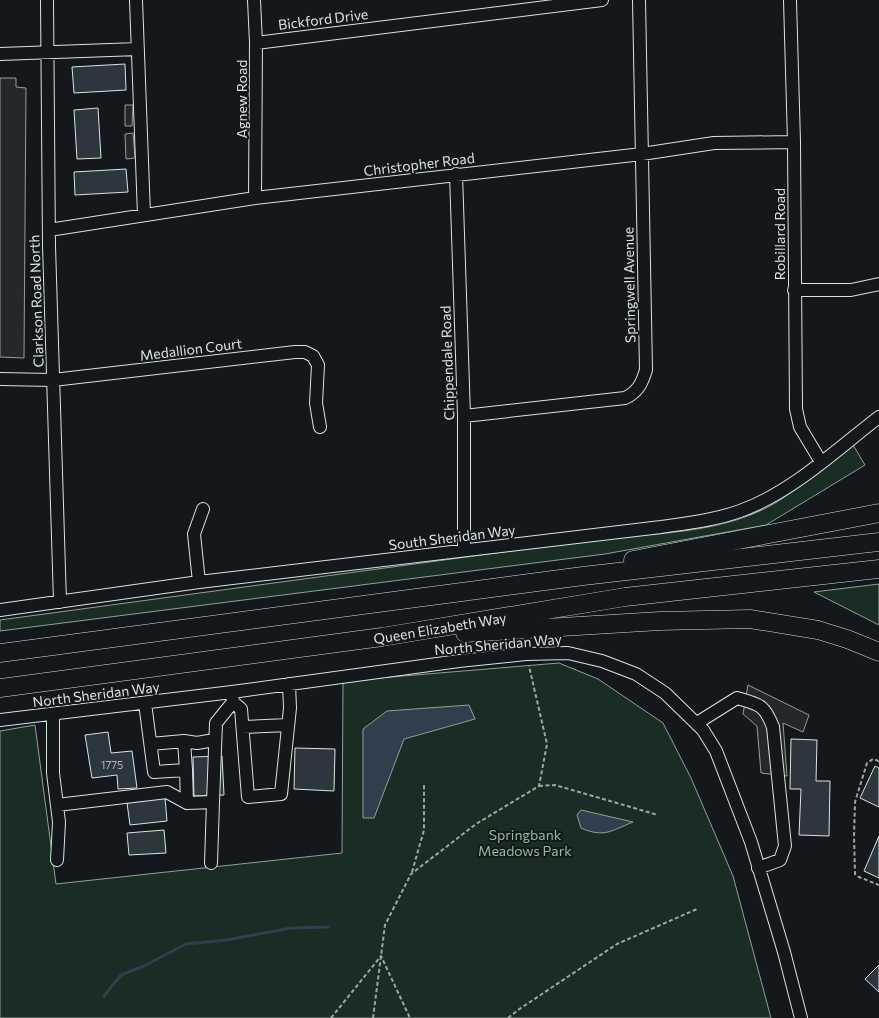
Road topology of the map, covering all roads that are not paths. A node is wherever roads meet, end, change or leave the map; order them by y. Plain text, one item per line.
1 (47, 0) edge
2 (136, 0) edge
3 (254, 0) edge
4 (602, 0) edge
5 (639, 0) edge
6 (790, 0) edge
7 (256, 43) junction
8 (138, 49) junction
9 (48, 52) junction
10 (0, 54) edge
11 (794, 142) junction
12 (642, 154) junction
13 (456, 174) junction
14 (255, 198) junction
15 (144, 216) junction
16 (48, 230) junction
17 (879, 284) edge
18 (794, 290) junction
19 (0, 379) edge
20 (53, 380) junction
21 (464, 416) junction
22 (879, 417) edge
23 (320, 427) dead end
24 (821, 462) junction
25 (203, 509) dead end
26 (879, 513) edge
27 (879, 542) edge
28 (464, 550) junction
29 (879, 569) edge
30 (582, 576) junction
31 (199, 582) junction
32 (60, 602) junction
33 (0, 610) edge
34 (382, 636) junction
35 (879, 652) edge
36 (0, 653) edge
37 (289, 684) junction
38 (0, 688) edge
39 (232, 697) junction
40 (144, 703) junction
41 (54, 714) junction
42 (0, 720) edge
43 (697, 724) junction
44 (288, 725) junction
45 (243, 727) junction
46 (214, 740) junction
47 (184, 741) junction
48 (151, 744) junction
49 (186, 770) junction
50 (213, 802) junction
51 (187, 803) junction
52 (57, 805) junction
53 (57, 860) dead end
54 (211, 863) dead end
55 (758, 868) junction
56 (801, 1018) edge

1 - 9 street, Clarkson Road North
2 - 8 street
3 - 7 street, Agnew Road
4 - 7 street, Bickford Drive
5 - 12 street, Springwell Avenue
6 - 11 street, Robillard Road
7 - 14 street, Agnew Road
8 - 9 street
8 - 15 street
9 - 10 street
9 - 16 street, Clarkson Road North
11 - 12 street, Christopher Road
11 - 18 street, Robillard Road
12 - 13 street, Christopher Road
12 - 21 street, Springwell Avenue
13 - 14 street, Christopher Road
13 - 21 street, Chippendale Road
14 - 15 street, Christopher Road
15 - 16 street, Christopher Road
16 - 20 street, Clarkson Road North
17 - 18 street
18 - 24 street, Robillard Road
19 - 20 street, Medallion Court
20 - 23 street, Medallion Court
20 - 32 street, Clarkson Road North
21 - 28 street, Chippendale Road
22 - 24 street, South Sheridan Way
24 - 28 street, South Sheridan Way
25 - 31 street
26 - 30 highway
27 - 30 highway
28 - 31 street, South Sheridan Way
29 - 34 highway, Queen Elizabeth Way
30 - 36 highway
31 - 32 street, South Sheridan Way
32 - 33 street, South Sheridan Way
34 - 35 highway
34 - 38 highway, Queen Elizabeth Way
37 - 39 street, North Sheridan Way
37 - 43 street, North Sheridan Way
37 - 44 street
39 - 40 street, North Sheridan Way
39 - 45 street
39 - 46 street
40 - 41 street, North Sheridan Way
40 - 48 street
41 - 42 street, North Sheridan Way
41 - 52 street
43 - 55 street, North Sheridan Way
43 - 55 street
44 - 45 street
44 - 45 street
46 - 47 street
46 - 50 street
47 - 48 street
47 - 49 street
48 - 49 street
49 - 51 street
50 - 51 street
50 - 54 street
51 - 52 street
52 - 53 street
55 - 56 street, North Sheridan Way

